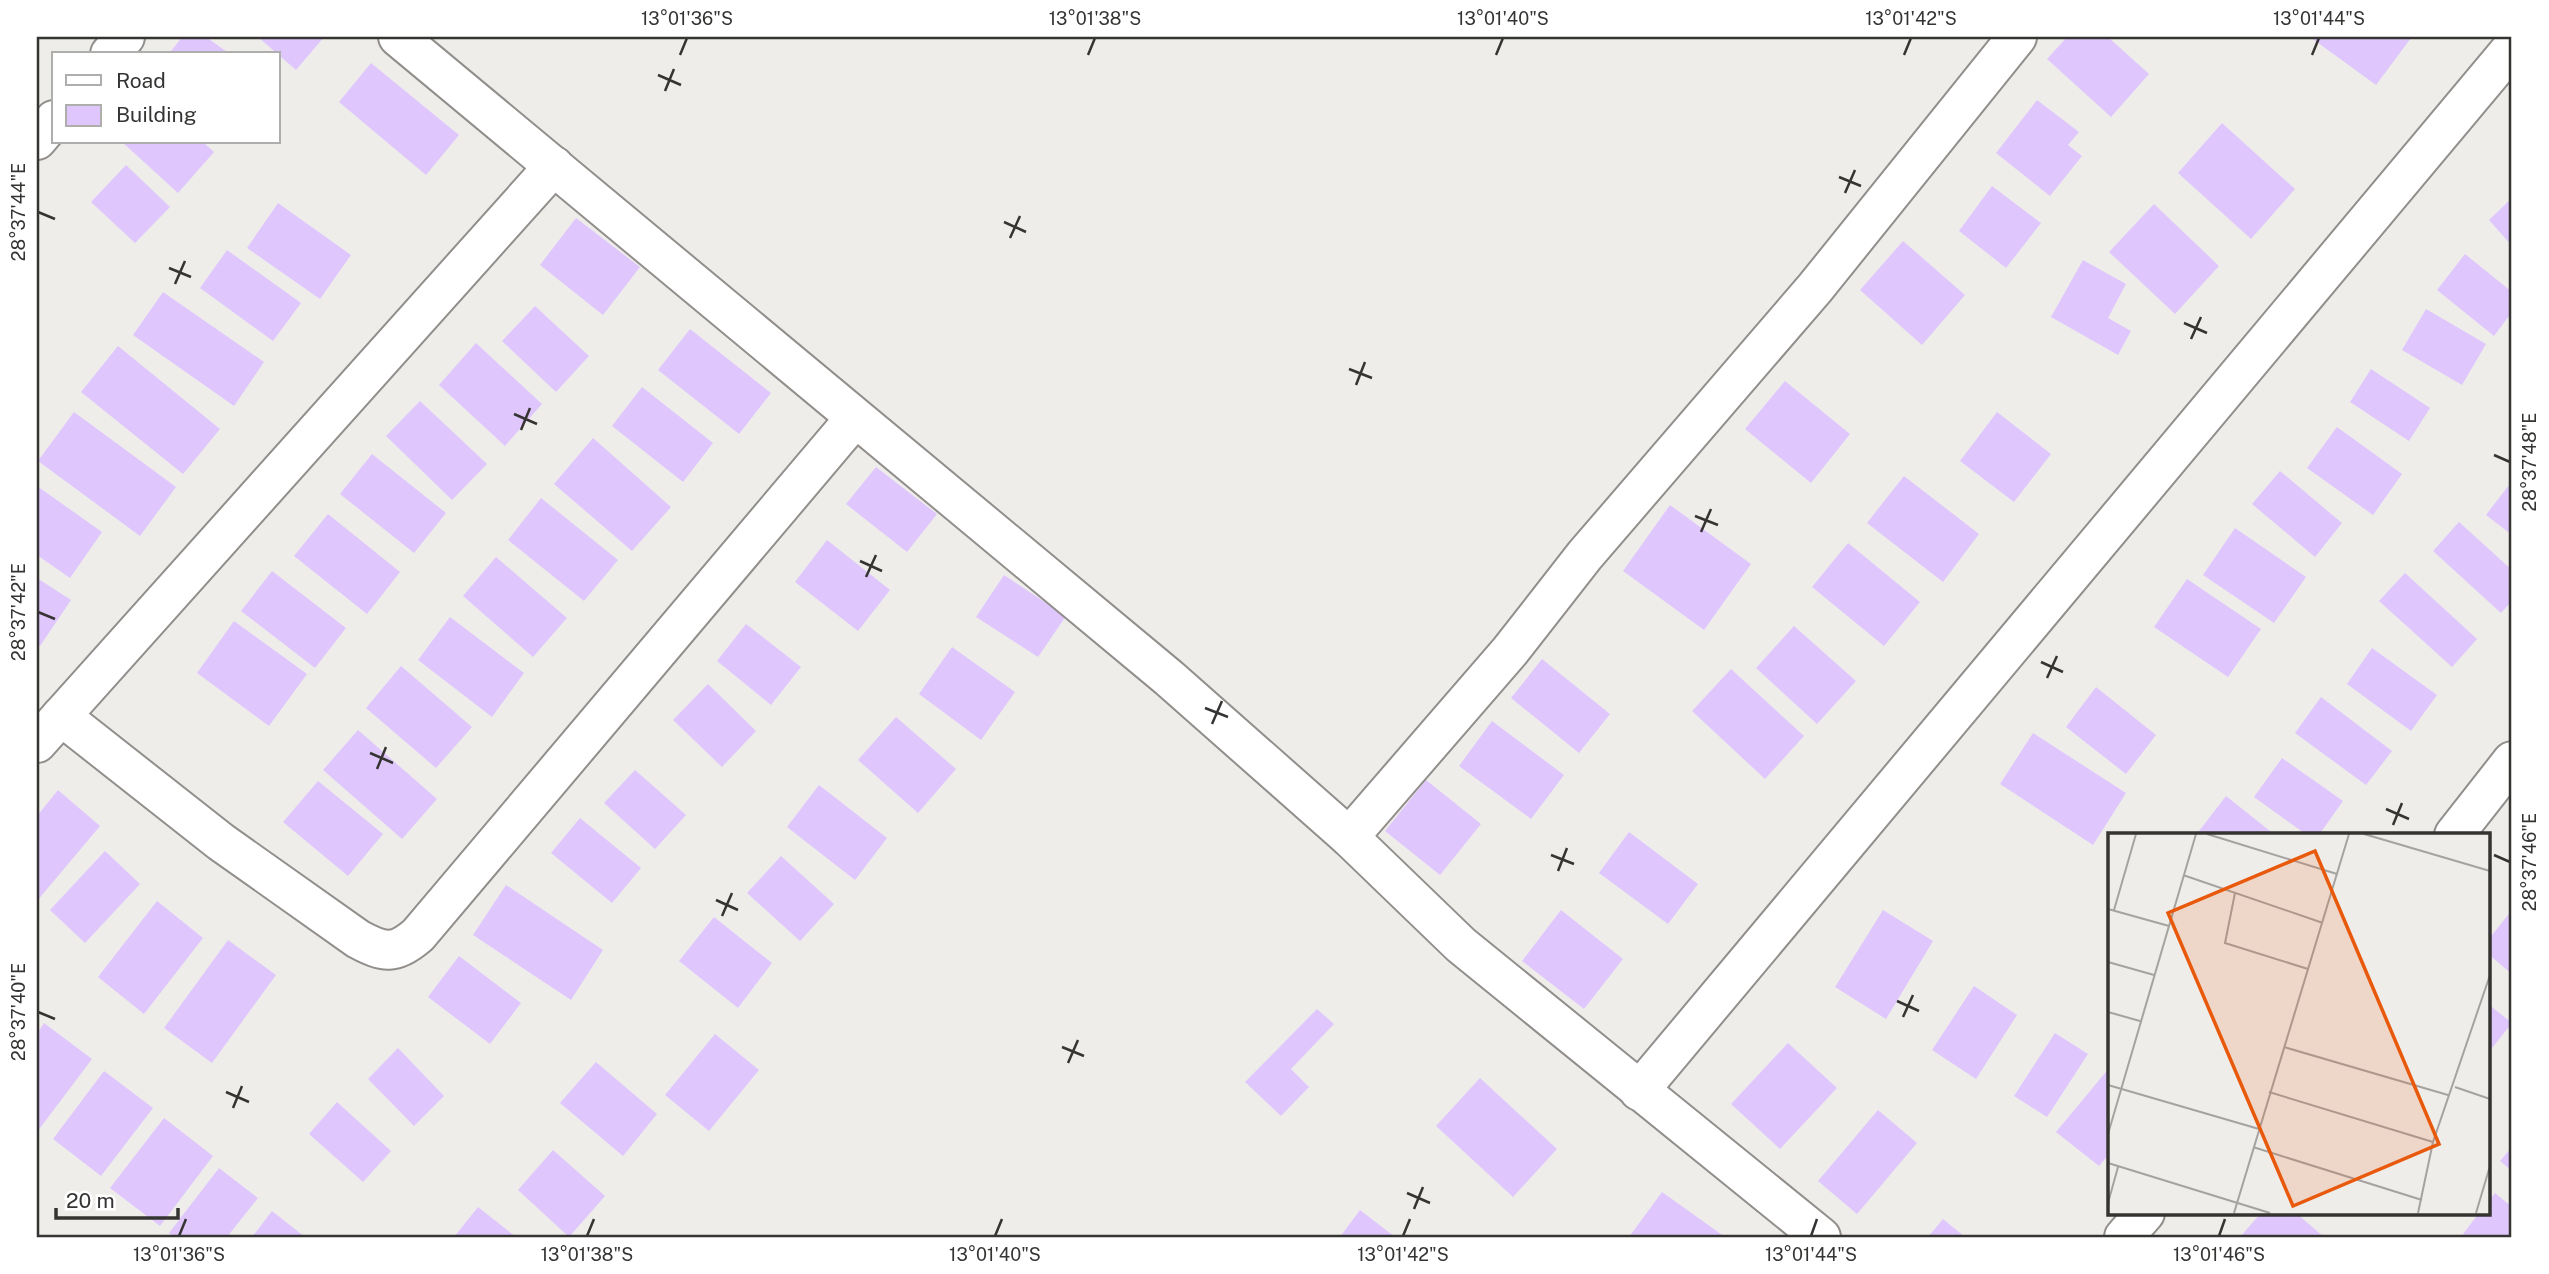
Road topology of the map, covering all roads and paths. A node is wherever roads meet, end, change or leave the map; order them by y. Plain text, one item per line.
1 (125, 37) edge
2 (398, 37) edge
3 (2017, 37) edge
4 (2512, 48) edge
5 (112, 52) edge
6 (52, 122) edge
7 (37, 141) edge
8 (554, 166) junction
9 (855, 418) junction
10 (49, 730) edge
11 (2512, 761) edge
12 (2456, 833) edge
13 (1349, 837) junction
14 (1639, 1091) junction
15 (2144, 1214) edge
16 (1821, 1237) edge
17 (2124, 1237) edge

1 - 5 street
2 - 8 street
3 - 13 street
4 - 14 street
6 - 7 street
8 - 9 street
8 - 10 street
9 - 10 street
9 - 13 street
11 - 12 street
13 - 14 street
14 - 16 street
15 - 17 street

